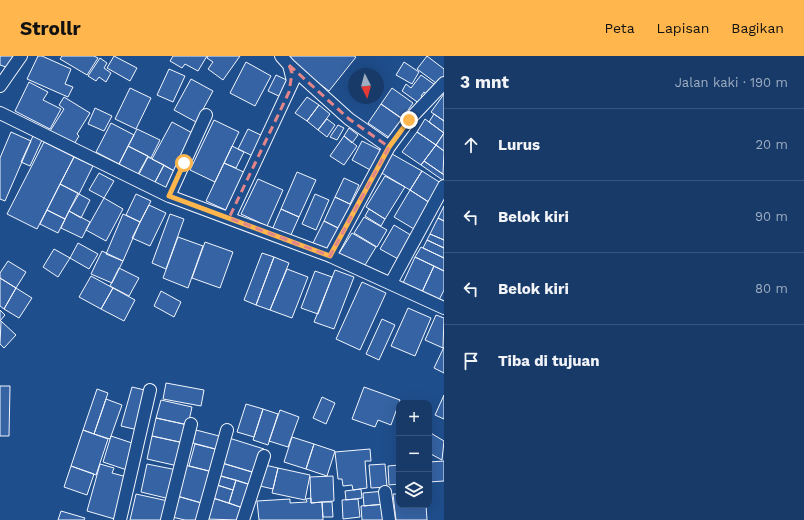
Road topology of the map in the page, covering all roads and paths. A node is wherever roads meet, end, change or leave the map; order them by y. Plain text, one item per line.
1 (22, 56) edge
2 (281, 56) edge
3 (289, 65) junction
4 (444, 83) edge
5 (0, 86) edge
6 (0, 113) edge
7 (206, 115) dead end
8 (389, 147) junction
9 (444, 186) edge
10 (169, 196) junction
11 (229, 218) junction
12 (330, 256) junction
13 (391, 283) junction
14 (444, 308) edge
15 (150, 390) dead end
16 (191, 424) dead end
17 (227, 430) dead end
18 (264, 456) dead end
19 (386, 492) dead end
20 (120, 520) edge
21 (167, 520) edge
22 (202, 520) edge
23 (243, 520) edge
24 (389, 520) edge

1 - 5 street
2 - 3 street
3 - 8 street
3 - 11 street
4 - 8 street
6 - 10 street
7 - 10 street
8 - 12 street
9 - 13 street
10 - 11 street
11 - 12 street
12 - 13 street
13 - 14 street
15 - 20 street
16 - 21 street
17 - 22 street
18 - 23 street
19 - 24 street

